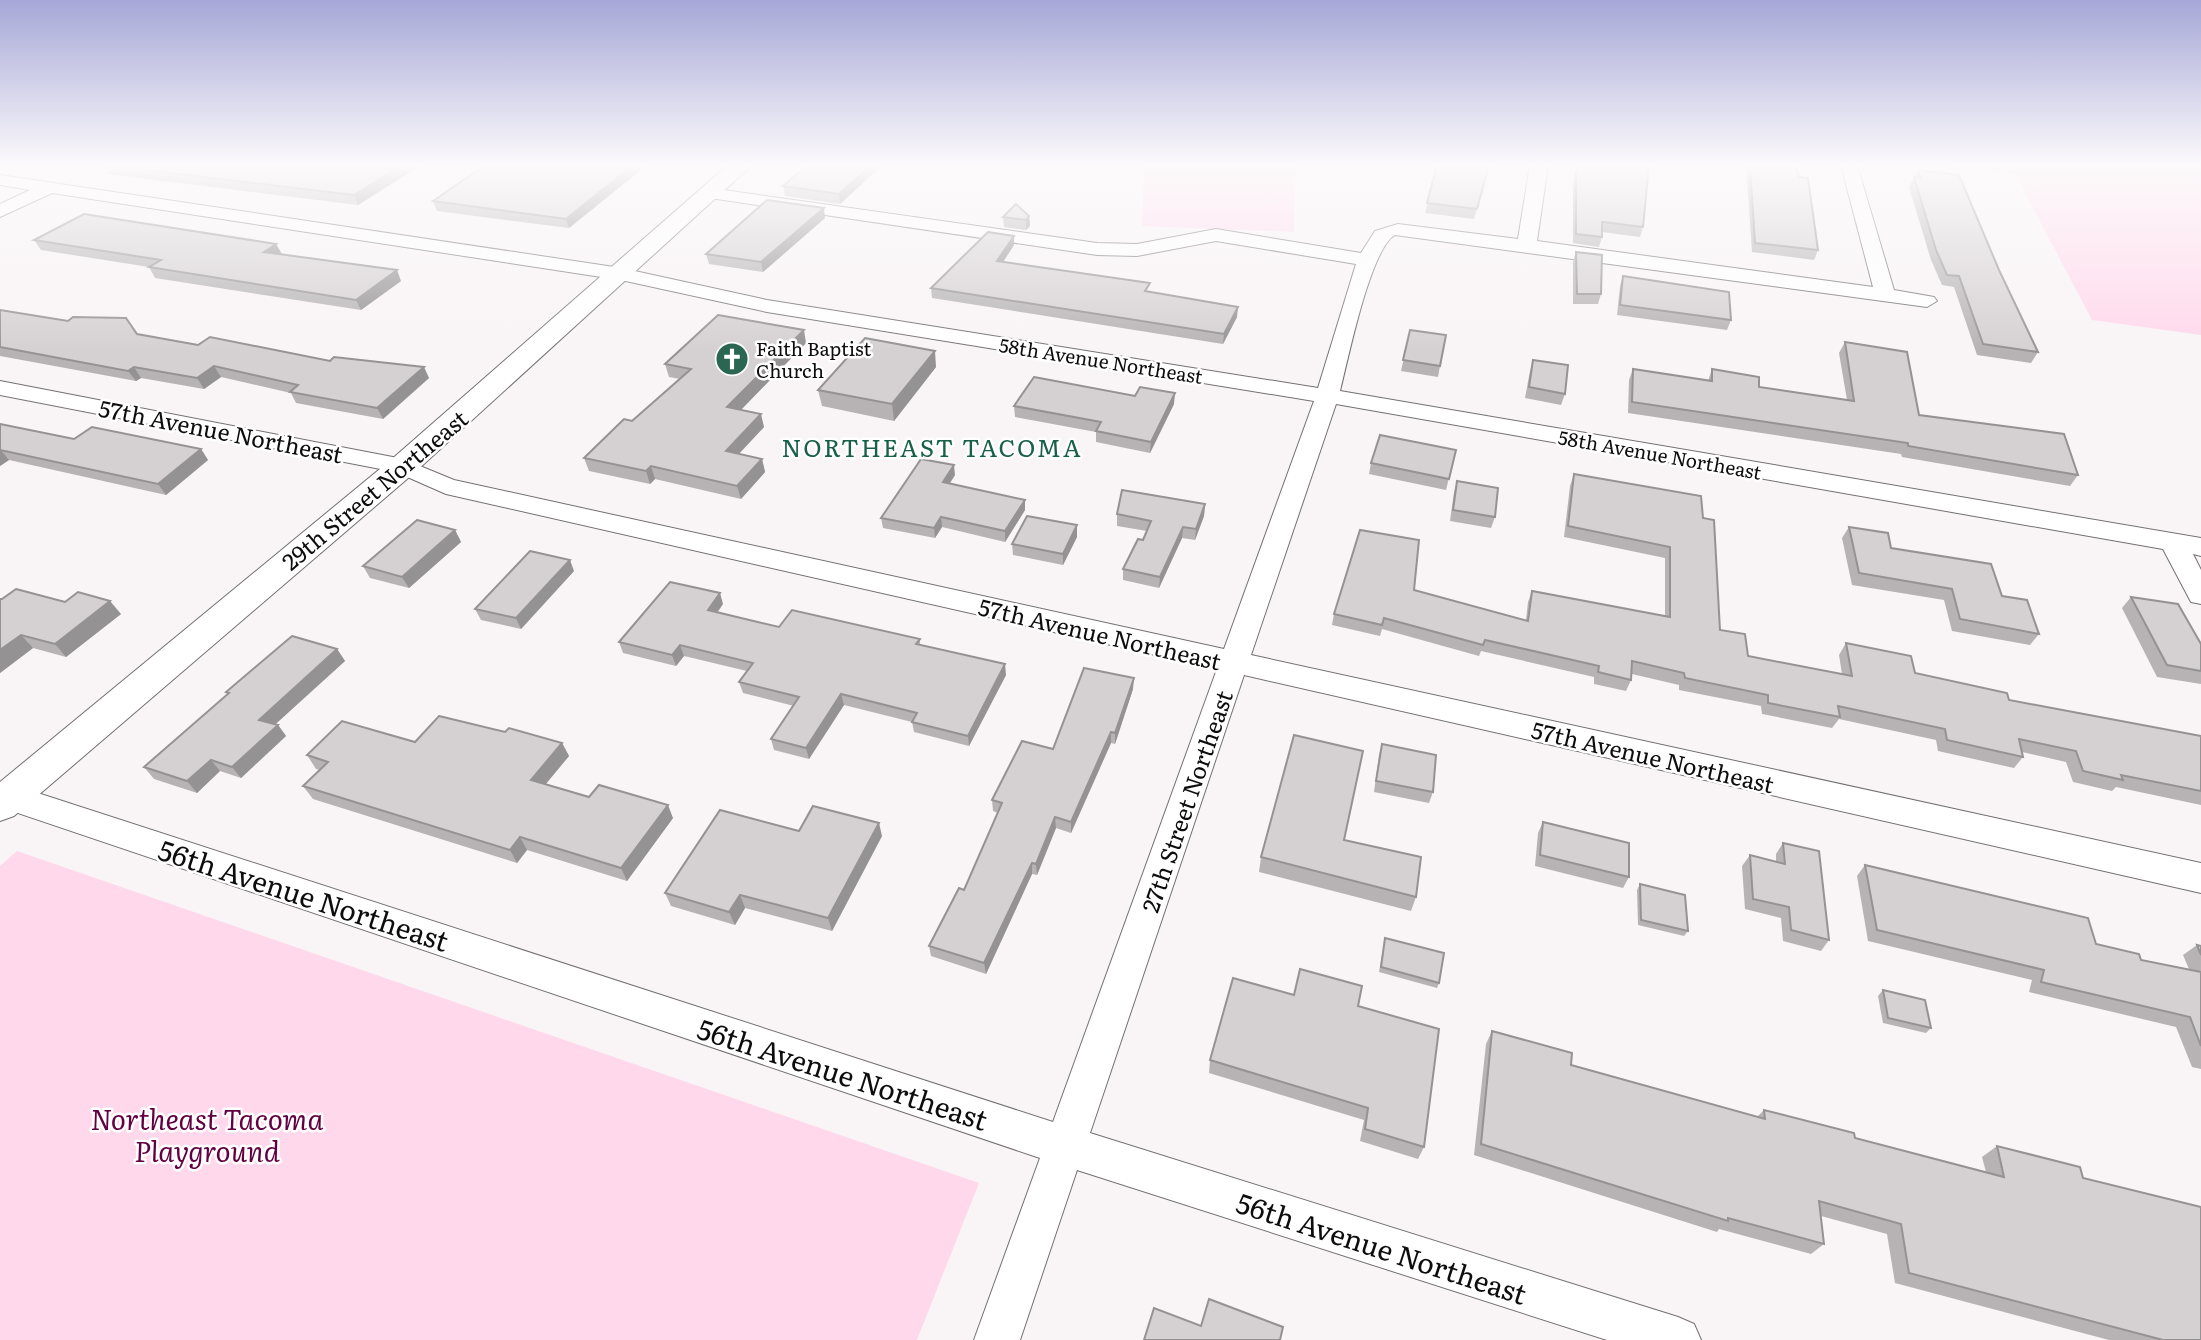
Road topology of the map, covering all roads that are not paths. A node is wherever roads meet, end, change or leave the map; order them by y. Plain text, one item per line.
1 (312, 228) edge
2 (672, 228) edge
3 (949, 228) edge
4 (1531, 228) edge
5 (1867, 228) edge
6 (1528, 246) junction
7 (1368, 260) junction
8 (621, 274) junction
9 (1885, 295) junction
10 (1927, 301) dead end
11 (0, 387) edge
12 (1327, 396) junction
13 (403, 466) junction
14 (2173, 543) junction
15 (2201, 547) edge
16 (2201, 595) edge
17 (1234, 663) junction
18 (5, 801) edge
19 (2201, 878) edge
20 (1065, 1146) junction
21 (997, 1340) edge
22 (1678, 1340) edge

1 - 8 street, 58th Avenue Northeast
2 - 8 street, 29th Street Northeast
3 - 7 street
4 - 6 street
5 - 9 street
6 - 7 street, 27th Street Northeast
6 - 9 street
7 - 12 street, 27th Street Northeast
8 - 12 street, 58th Avenue Northeast
8 - 13 street, 29th Street Northeast
9 - 10 street
11 - 13 street, 57th Avenue Northeast
12 - 14 street, 58th Avenue Northeast
12 - 17 street, 27th Street Northeast
13 - 17 street, 57th Avenue Northeast
13 - 18 street, 29th Street Northeast
14 - 15 street, 58th Avenue Northeast
14 - 16 street
17 - 19 street, 57th Avenue Northeast
17 - 20 street, 27th Street Northeast
18 - 20 street, 56th Avenue Northeast
20 - 21 street, 27th Street Northeast
20 - 22 street, 56th Avenue Northeast

